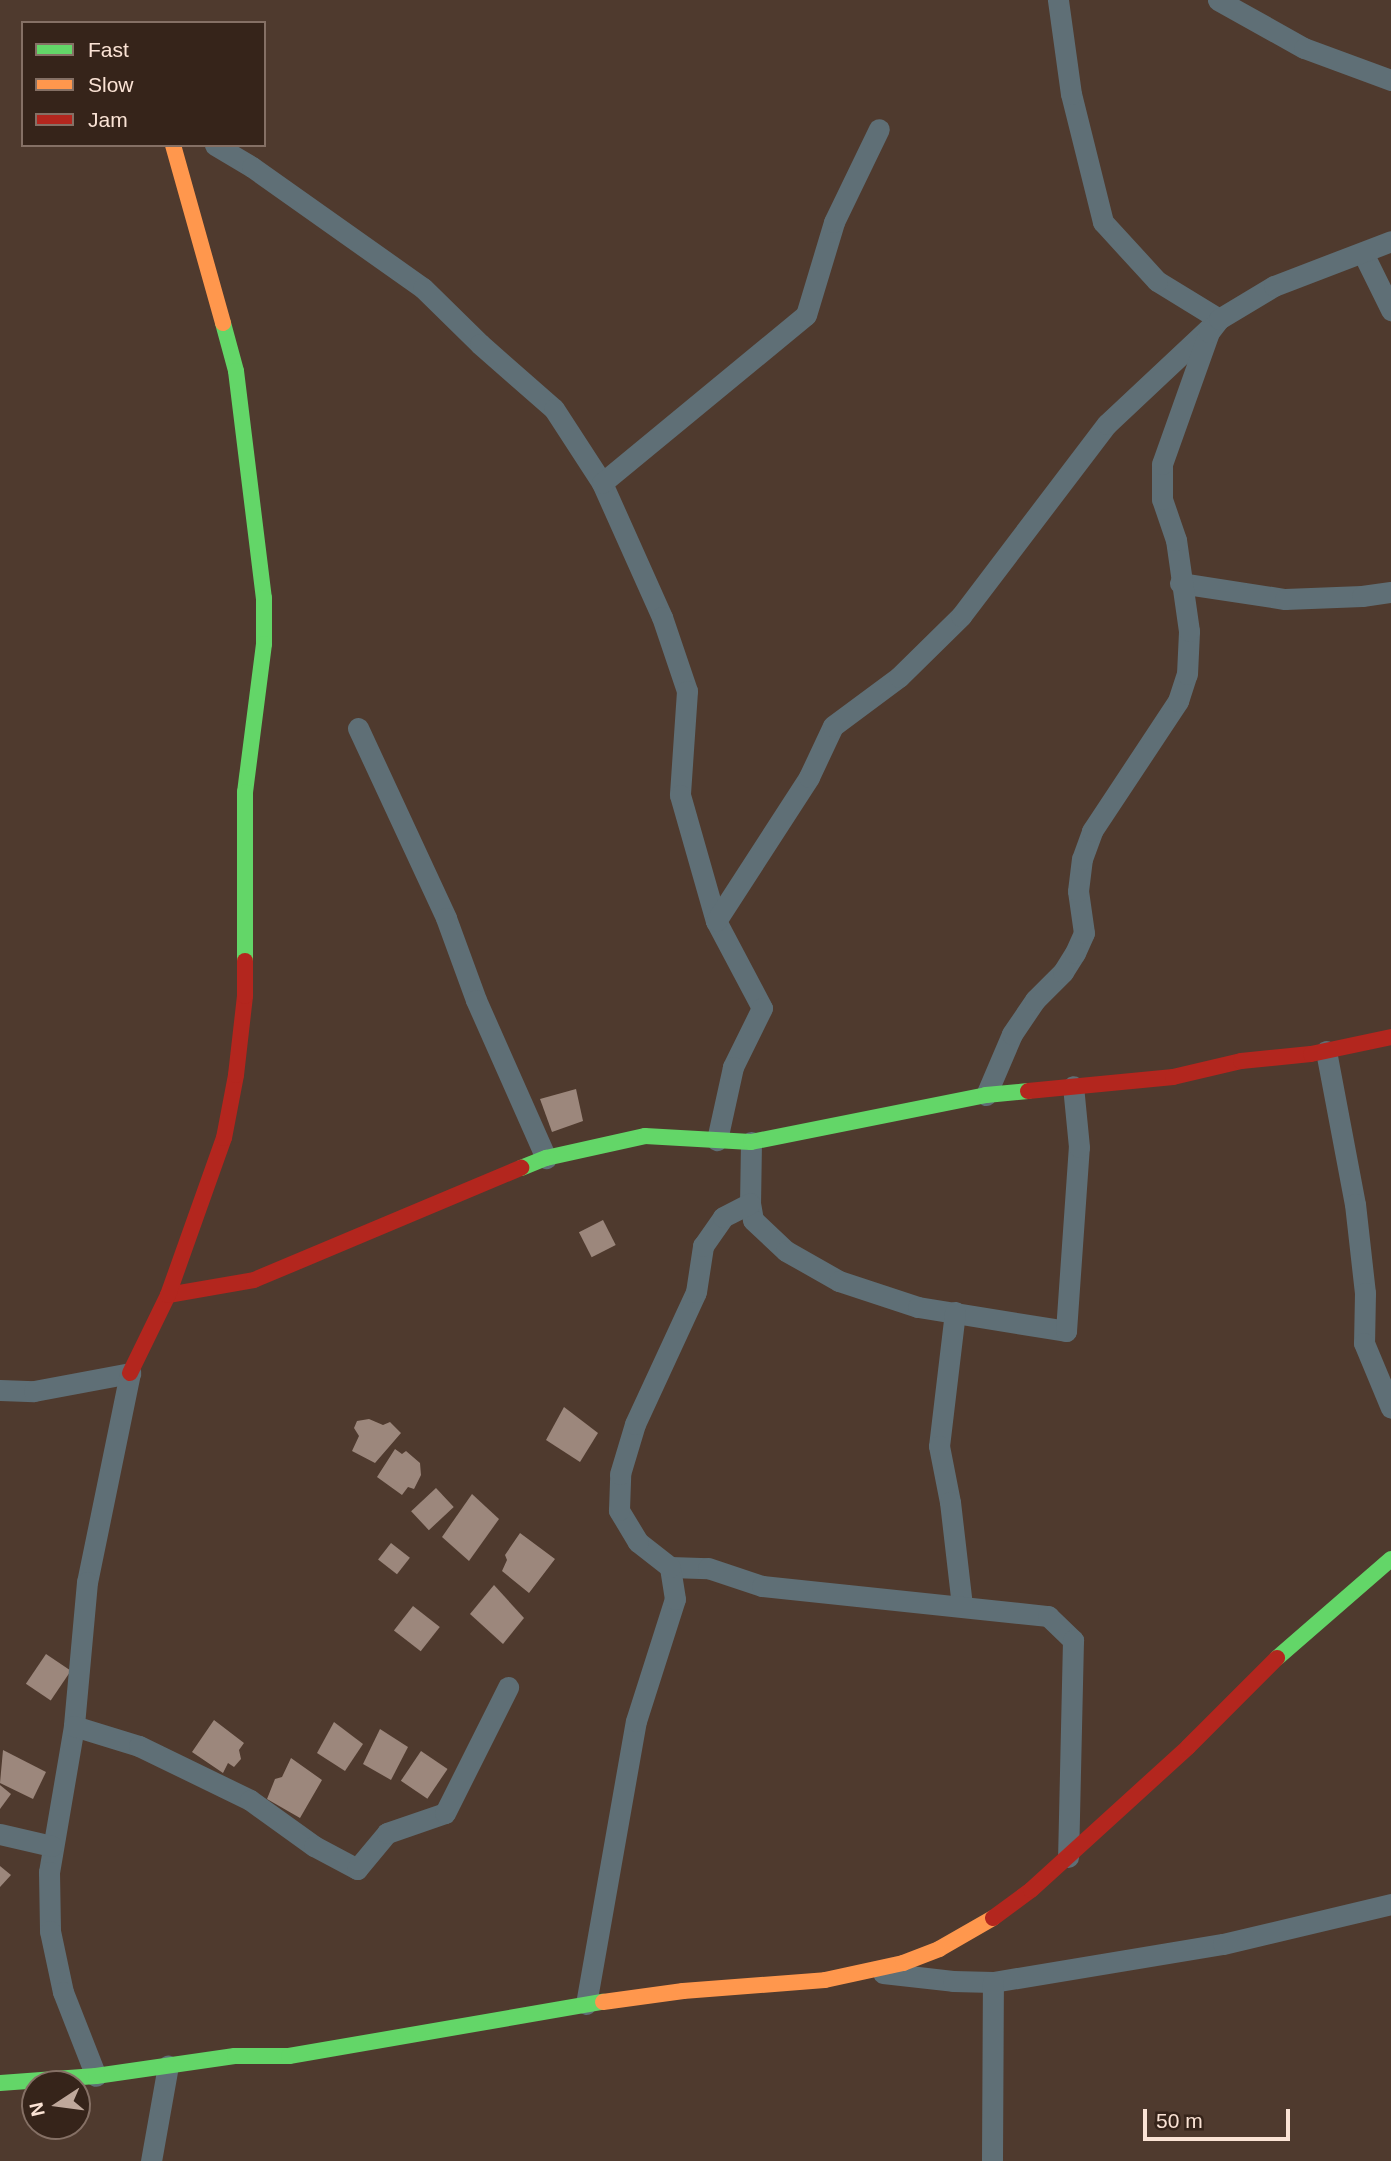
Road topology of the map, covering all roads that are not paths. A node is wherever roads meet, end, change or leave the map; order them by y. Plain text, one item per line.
1 (1058, 0) edge
2 (1218, 0) edge
3 (1391, 80) edge
4 (878, 129) dead end
5 (174, 147) edge
6 (218, 147) edge
7 (1391, 241) edge
8 (1363, 253) junction
9 (1391, 310) edge
10 (1219, 319) junction
11 (602, 483) junction
12 (1180, 583) junction
13 (1391, 592) edge
14 (358, 727) dead end
15 (716, 921) junction
16 (1391, 1037) edge
17 (1326, 1051) junction
18 (1073, 1086) junction
19 (986, 1095) junction
20 (717, 1140) junction
21 (751, 1142) junction
22 (546, 1158) junction
23 (750, 1203) junction
24 (168, 1295) junction
25 (955, 1312) junction
26 (130, 1373) junction
27 (0, 1390) edge
28 (1391, 1408) edge
29 (1391, 1559) edge
30 (670, 1567) junction
31 (962, 1605) junction
32 (508, 1687) dead end
33 (74, 1726) junction
34 (0, 1833) edge
35 (52, 1846) junction
36 (1068, 1857) junction
37 (1391, 1904) edge
38 (871, 1971) junction
39 (992, 1982) junction
40 (586, 2004) junction
41 (167, 2066) junction
42 (96, 2076) junction
43 (0, 2083) edge
44 (150, 2161) edge
45 (992, 2161) edge

1 - 10 street
2 - 3 street
4 - 11 street
5 - 24 street
6 - 11 street
7 - 8 street
8 - 9 street
8 - 10 street
10 - 12 street
10 - 15 street
11 - 15 street
12 - 13 street
12 - 19 street
14 - 22 street
15 - 20 street
16 - 17 street
17 - 18 street
17 - 28 street
18 - 19 street
18 - 25 street
19 - 21 street
20 - 21 street
20 - 22 street
21 - 23 street
22 - 24 street
23 - 25 street
23 - 30 street
24 - 26 street
25 - 31 street
26 - 27 street
26 - 33 street
29 - 36 street
30 - 31 street
30 - 40 street
31 - 36 street
32 - 33 street
33 - 35 street
34 - 35 street
35 - 42 street
36 - 38 street
37 - 39 street
38 - 39 street
38 - 40 street
39 - 45 street
40 - 41 street
41 - 42 street
41 - 44 street
42 - 43 street

